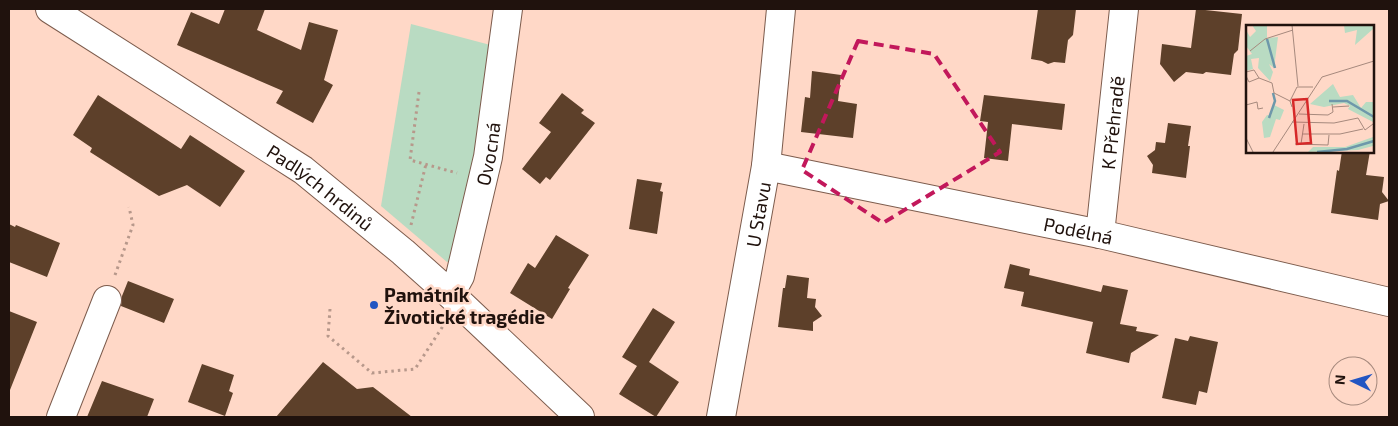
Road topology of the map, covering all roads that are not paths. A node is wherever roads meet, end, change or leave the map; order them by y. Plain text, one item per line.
1 (50, 9) edge
2 (508, 9) edge
3 (781, 9) edge
4 (1124, 9) edge
5 (766, 166) junction
6 (1100, 234) junction
7 (454, 298) junction
8 (107, 300) road end
9 (1389, 302) edge
10 (566, 412) edge
11 (61, 417) edge
12 (721, 417) edge

1 - 7 street, Padlých hrdinů
2 - 7 street, Ovocná
3 - 5 street, U Stavu
4 - 6 street, K Přehradě
5 - 6 street, Podélná
5 - 12 street, U Stavu
6 - 9 street, Podélná
7 - 10 street, Padlých hrdinů
8 - 11 street

